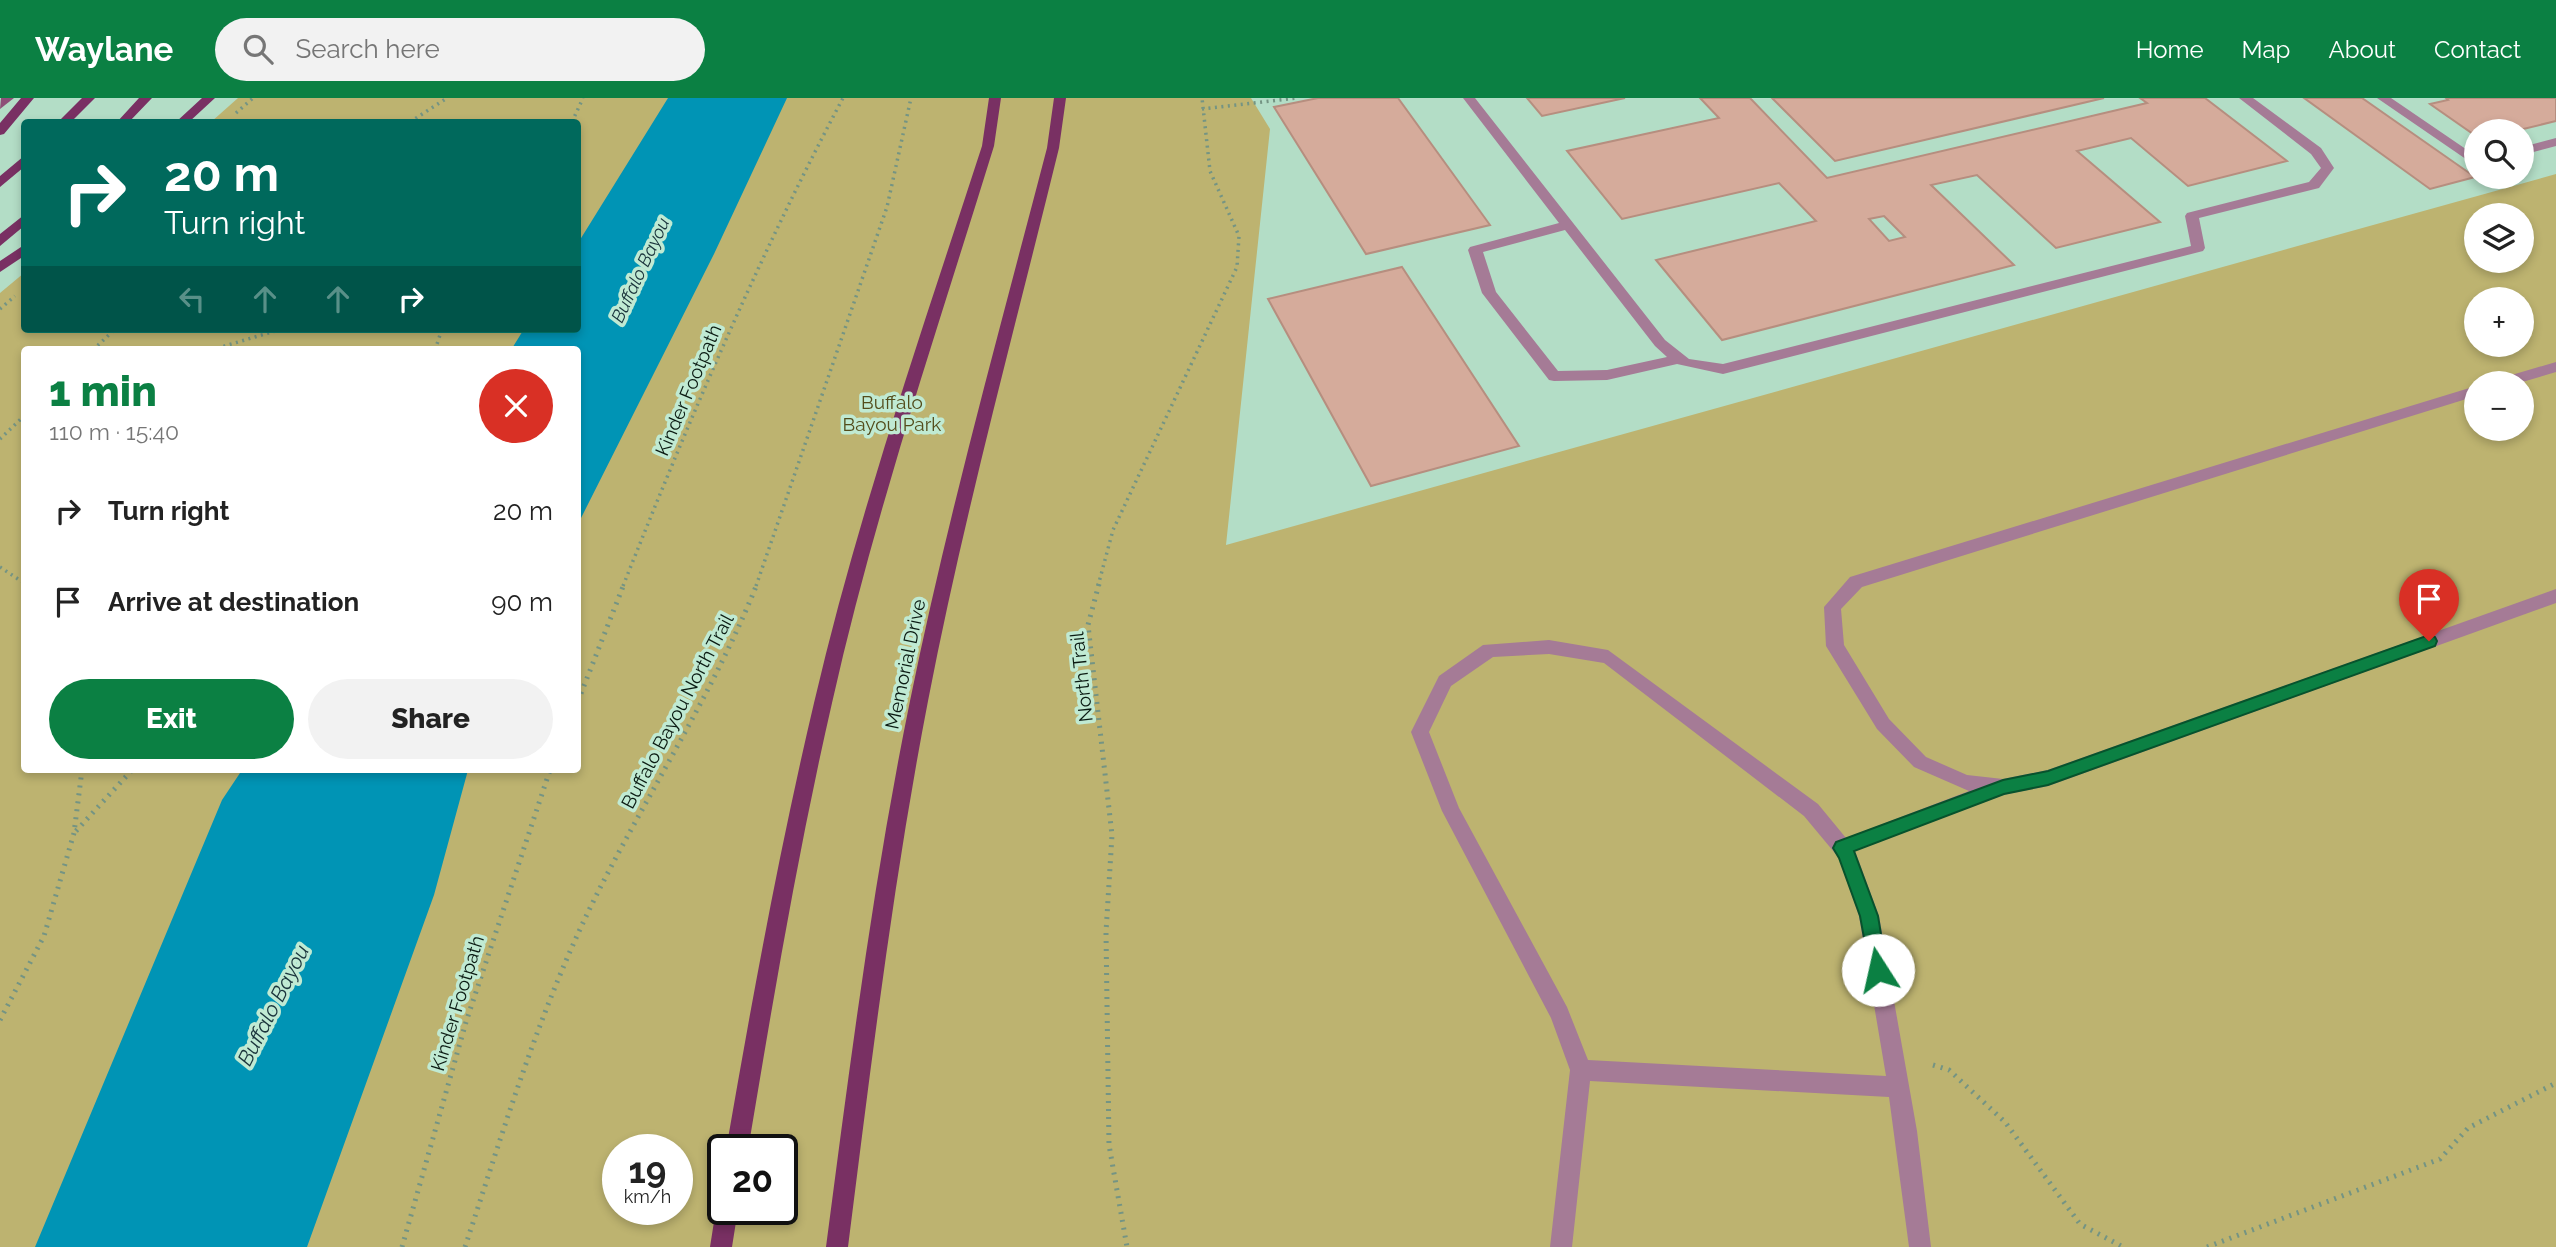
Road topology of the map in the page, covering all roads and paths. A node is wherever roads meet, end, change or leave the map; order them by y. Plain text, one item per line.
1 (8, 98) edge
2 (28, 98) edge
3 (89, 98) edge
4 (146, 98) edge
5 (209, 98) edge
6 (447, 98) edge
7 (583, 98) edge
8 (843, 98) edge
9 (911, 98) edge
10 (995, 98) edge
11 (1060, 98) edge
12 (1202, 98) edge
13 (1296, 98) edge
14 (1469, 98) edge
15 (2245, 98) edge
16 (2383, 98) edge
17 (0, 105) edge
18 (1202, 109) junction
19 (67, 119) edge
20 (126, 119) edge
21 (185, 119) edge
22 (415, 119) edge
23 (573, 119) edge
24 (0, 131) edge
25 (2556, 142) edge
26 (2534, 148) edge
27 (2464, 154) edge
28 (21, 163) edge
29 (0, 183) edge
30 (21, 222) edge
31 (1568, 225) junction
32 (0, 242) edge
33 (21, 251) edge
34 (0, 268) edge
35 (16, 295) dead end
36 (0, 309) edge
37 (111, 333) edge
38 (268, 333) edge
39 (97, 346) edge
40 (225, 346) edge
41 (1679, 359) junction
42 (2556, 367) edge
43 (2534, 374) edge
44 (2464, 395) edge
45 (21, 418) edge
46 (0, 439) edge
47 (0, 567) edge
48 (21, 581) edge
49 (2556, 596) edge
50 (581, 693) edge
51 (82, 773) edge
52 (129, 773) edge
53 (549, 773) edge
54 (2003, 787) junction
55 (74, 833) junction
56 (1842, 848) junction
57 (0, 1020) edge
58 (1892, 1051) junction
59 (1581, 1070) junction
60 (2556, 1083) edge
61 (1898, 1087) junction
62 (740, 1134) edge
63 (724, 1225) edge
64 (402, 1247) edge
65 (465, 1247) edge
66 (720, 1247) edge
67 (837, 1247) edge
68 (1127, 1247) edge
69 (1561, 1247) edge
70 (1920, 1247) edge
71 (2123, 1247) edge
72 (2207, 1247) edge

1 - 17 street
2 - 24 main road
3 - 19 main road
4 - 20 main road
5 - 21 main road
6 - 22 path
7 - 23 path
8 - 50 path, Kinder Footpath
9 - 65 path, Buffalo Bayou North Trail
10 - 62 main road
11 - 67 main road, Memorial Drive
12 - 18 path, North Trail
13 - 18 path
14 - 31 lane
15 - 41 lane
16 - 27 lane
18 - 68 path, North Trail
25 - 26 lane
28 - 29 main road
30 - 32 main road
31 - 41 lane
31 - 41 lane
33 - 34 main road
35 - 36 path
37 - 39 path
38 - 40 path
42 - 43 lane
44 - 54 lane
45 - 46 path
47 - 48 path
49 - 54 lane
51 - 55 path
52 - 55 path
53 - 64 path, Kinder Footpath
54 - 56 lane
55 - 57 path
56 - 58 lane
56 - 59 lane
58 - 61 lane
58 - 71 path
59 - 61 lane
59 - 69 lane
60 - 72 path
61 - 70 lane
63 - 66 main road

